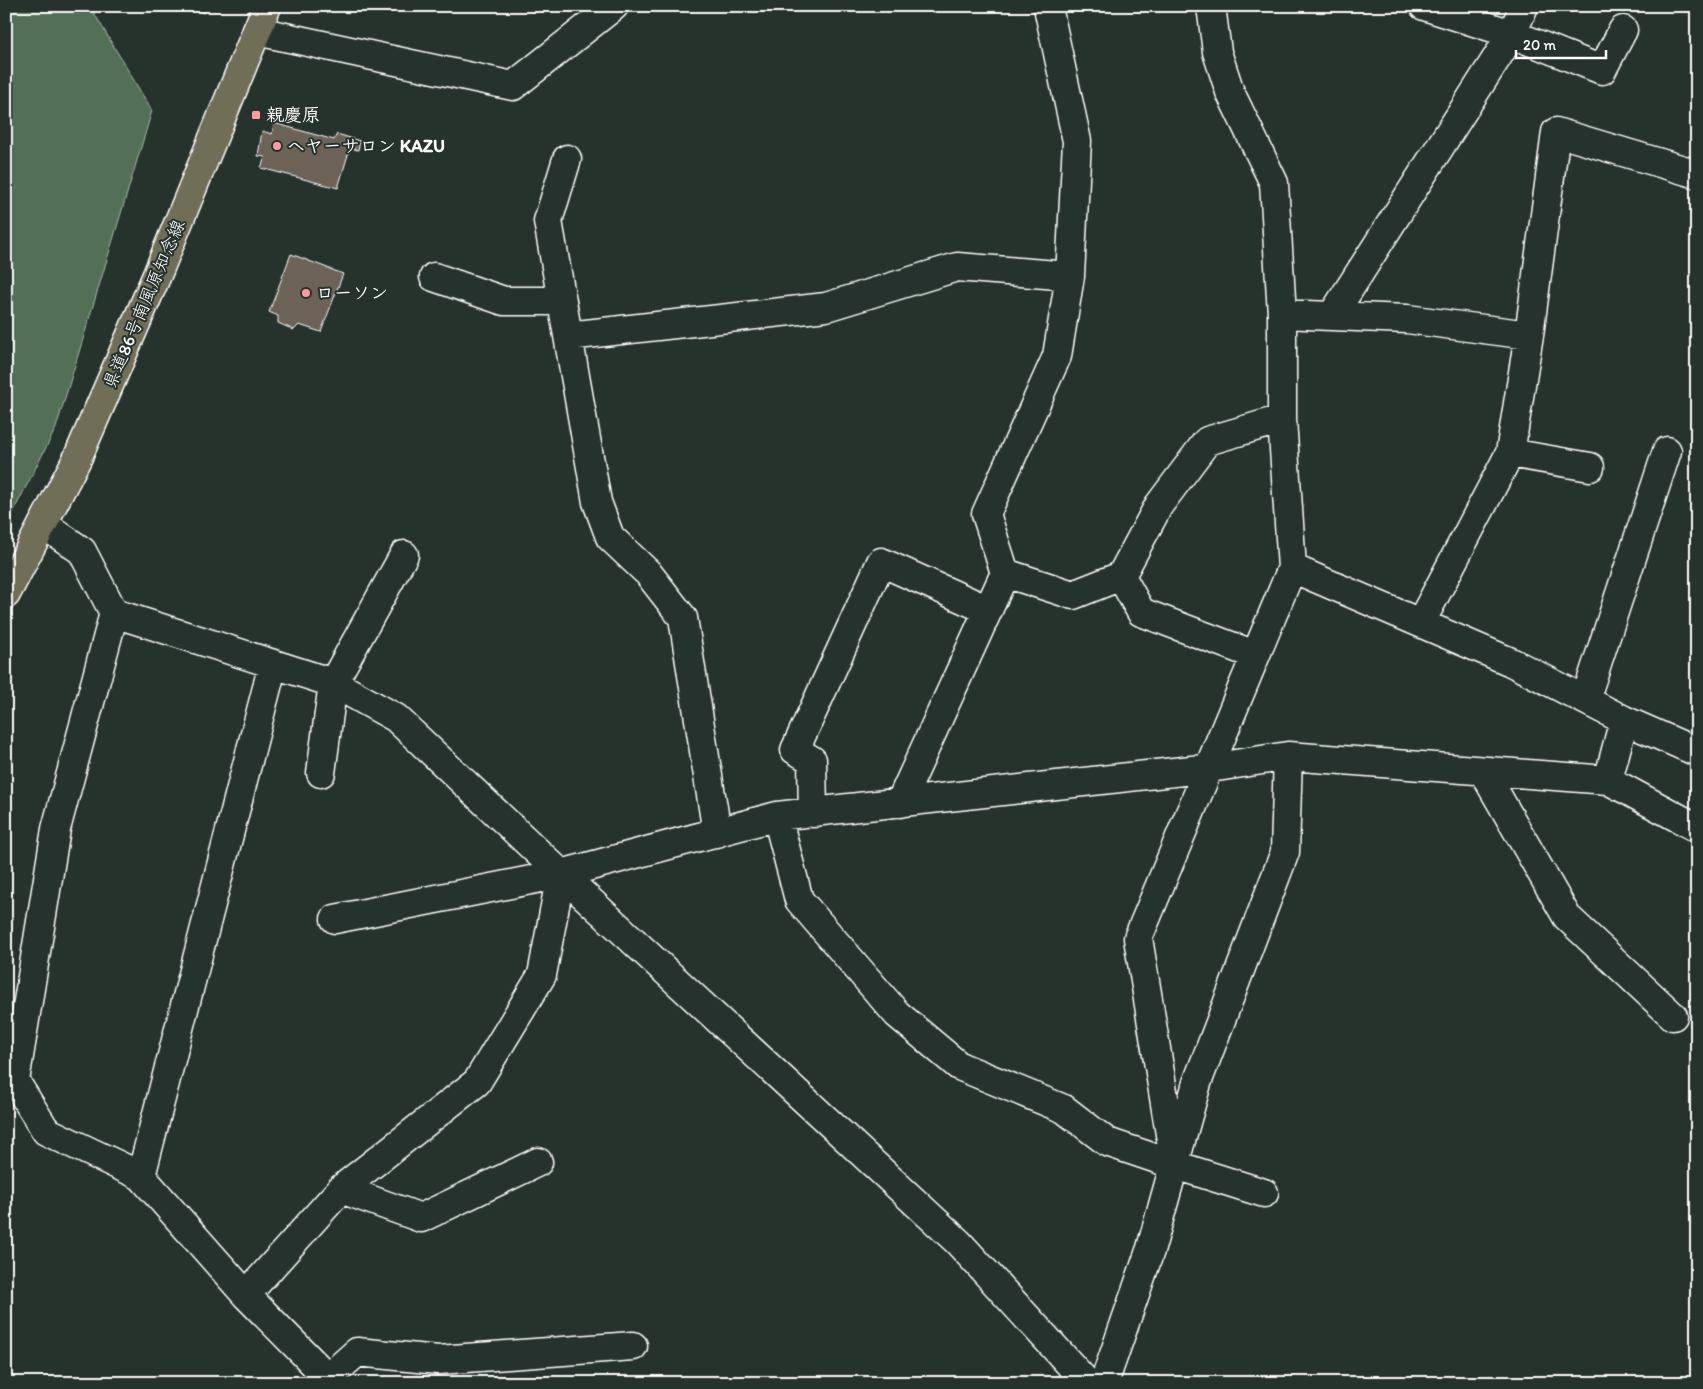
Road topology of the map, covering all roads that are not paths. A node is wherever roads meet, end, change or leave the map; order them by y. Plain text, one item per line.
1 (614, 6) edge
2 (1049, 6) edge
3 (1211, 6) edge
4 (1424, 6) edge
5 (1524, 6) edge
6 (262, 18) edge
7 (1622, 30) dead end
8 (1512, 34) junction
9 (567, 160) dead end
10 (1697, 174) edge
11 (1070, 276) junction
12 (434, 277) dead end
13 (562, 301) junction
14 (1282, 314) junction
15 (1332, 316) junction
16 (1529, 335) junction
17 (568, 336) junction
18 (1282, 419) junction
19 (1667, 451) dead end
20 (1510, 453) junction
21 (1590, 467) dead end
22 (43, 524) junction
23 (404, 555) dead end
24 (1292, 568) junction
25 (1005, 573) junction
26 (1121, 576) junction
27 (6, 594) edge
28 (988, 610) junction
29 (114, 613) junction
30 (1421, 622) junction
31 (1255, 654) junction
32 (273, 664) junction
33 (333, 683) junction
34 (1585, 700) junction
35 (1624, 720) junction
36 (1697, 752) edge
37 (1288, 756) junction
38 (1210, 768) junction
39 (1483, 771) junction
40 (321, 773) dead end
41 (1608, 780) junction
42 (900, 803) junction
43 (813, 813) junction
44 (778, 816) junction
45 (1697, 828) edge
46 (717, 833) junction
47 (561, 874) junction
48 (335, 919) dead end
49 (1673, 1016) dead end
50 (538, 1162) dead end
51 (1174, 1165) junction
52 (141, 1176) junction
53 (341, 1189) junction
54 (1264, 1193) dead end
55 (246, 1294) junction
56 (633, 1346) dead end
57 (1072, 1377) edge
58 (331, 1380) edge
59 (1104, 1383) edge

1 - 6 street
2 - 11 street
3 - 14 street
4 - 8 street
5 - 8 street
6 - 22 main road, 県道86号南風原知念線
7 - 8 street
8 - 15 street
9 - 13 street
10 - 16 street
11 - 17 street
11 - 25 street
12 - 13 street
13 - 17 street
14 - 15 street
14 - 18 street
15 - 16 street
16 - 20 street
17 - 46 street
18 - 24 street
18 - 26 street
19 - 34 street
20 - 21 street
20 - 30 street
22 - 27 main road, 県道86号南風原知念線
22 - 29 street
23 - 33 street
24 - 30 street
24 - 31 street
25 - 26 street
25 - 28 street
26 - 31 street
28 - 42 street
28 - 43 street
29 - 32 street
29 - 52 street
30 - 34 street
31 - 38 street
32 - 33 street
32 - 52 street
33 - 40 street
33 - 47 street
34 - 35 street
35 - 36 street
35 - 41 street
37 - 38 street
37 - 39 street
37 - 51 street
38 - 42 street
38 - 51 street
39 - 41 street
39 - 49 street
41 - 45 street
42 - 43 street
43 - 44 street
44 - 46 street
44 - 51 street
46 - 47 street
47 - 48 street
47 - 53 street
47 - 57 street
50 - 53 street
51 - 54 street
51 - 59 street
52 - 55 street
53 - 55 street
55 - 58 street
56 - 58 street

